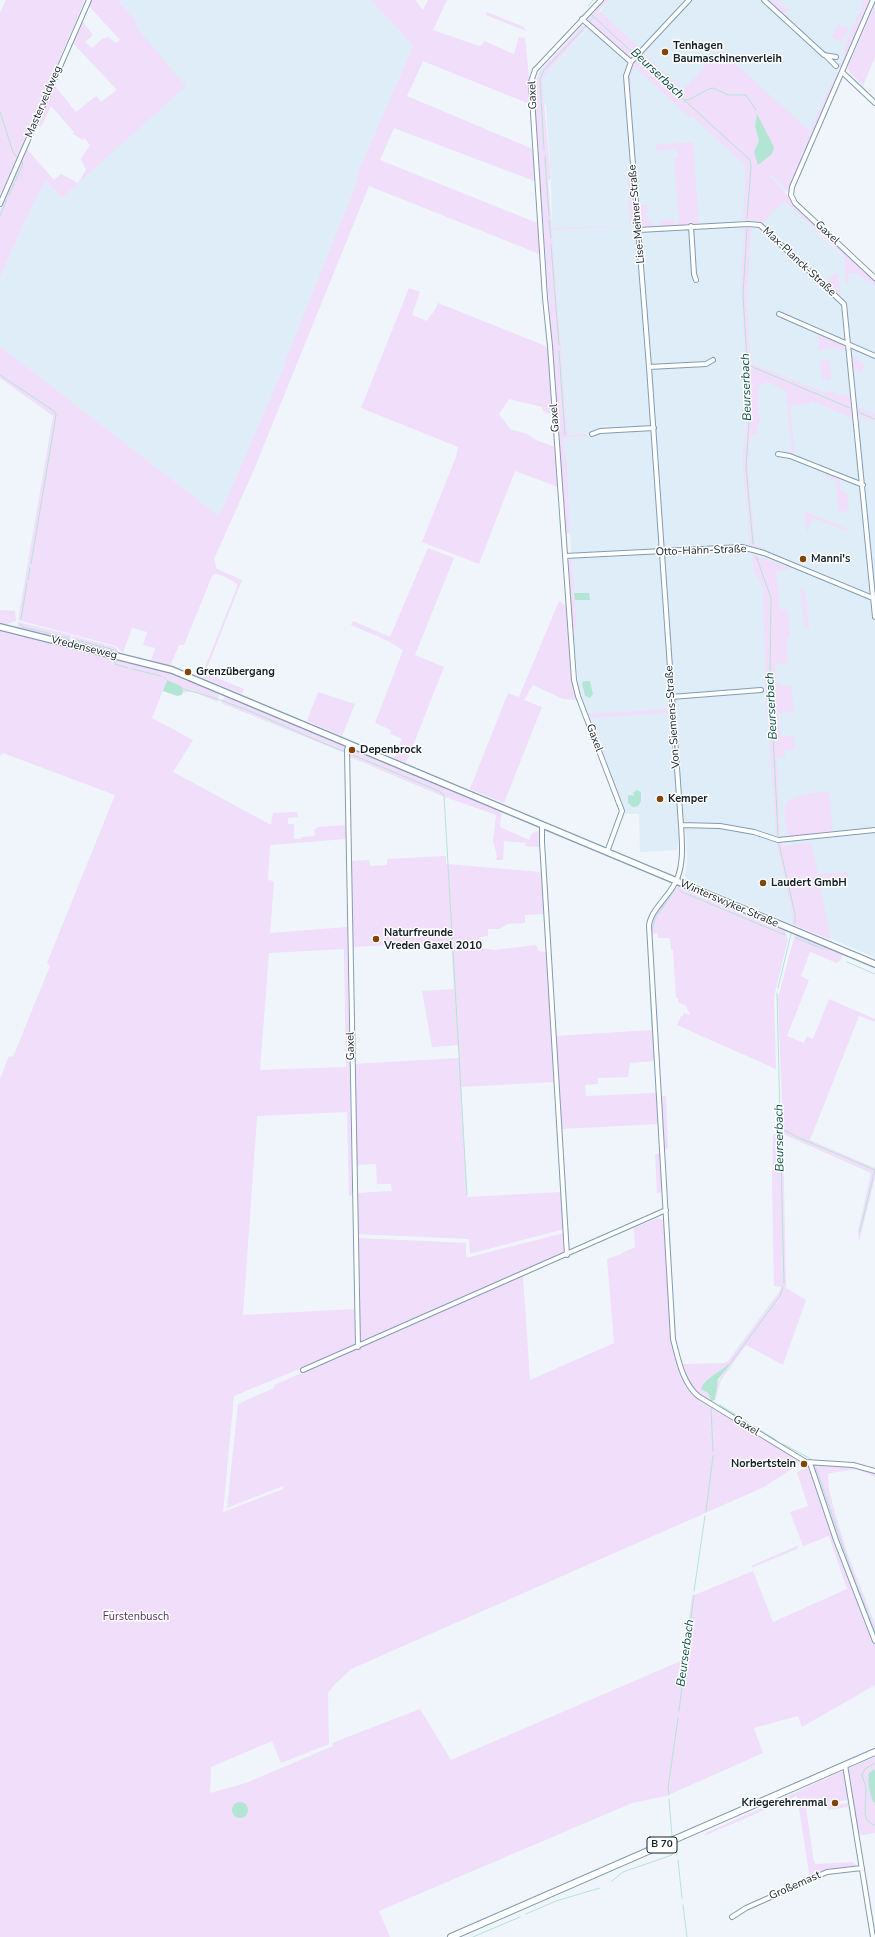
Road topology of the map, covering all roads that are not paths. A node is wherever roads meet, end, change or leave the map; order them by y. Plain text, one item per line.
1 (89, 0) edge
2 (601, 0) edge
3 (689, 0) edge
4 (764, 0) edge
5 (873, 0) edge
6 (582, 19) junction
7 (824, 55) junction
8 (836, 57) dead end
9 (633, 60) junction
10 (836, 66) dead end
11 (842, 72) junction
12 (875, 102) edge
13 (0, 204) edge
14 (692, 226) junction
15 (639, 230) junction
16 (875, 278) edge
17 (696, 280) dead end
18 (779, 314) dead end
19 (849, 345) junction
20 (875, 356) edge
21 (713, 360) dead end
22 (649, 368) junction
23 (654, 428) junction
24 (592, 434) dead end
25 (778, 454) dead end
26 (863, 485) junction
27 (662, 552) junction
28 (565, 556) junction
29 (874, 598) edge
30 (875, 616) edge
31 (0, 627) edge
32 (761, 690) dead end
33 (671, 697) junction
34 (349, 744) junction
35 (682, 825) junction
36 (542, 826) junction
37 (875, 830) edge
38 (607, 852) junction
39 (676, 881) junction
40 (875, 964) edge
41 (666, 1210) junction
42 (567, 1255) junction
43 (358, 1347) junction
44 (303, 1370) dead end
45 (810, 1463) junction
46 (875, 1472) edge
47 (875, 1641) edge
48 (875, 1752) edge
49 (846, 1765) junction
50 (862, 1868) junction
51 (732, 1917) dead end
52 (451, 1937) edge
53 (873, 1937) edge

1 - 13 street, Masterveldweg
2 - 6 street, Gaxel
3 - 9 street, Lise-Meitner-Straße
4 - 7 street
5 - 11 street
6 - 9 street
6 - 28 street, Gaxel
7 - 8 street
7 - 10 street
9 - 15 street, Lise-Meitner-Straße
11 - 12 street
11 - 16 street, Gaxel
14 - 15 street, Max-Planck-Straße
14 - 17 street
14 - 19 street, Max-Planck-Straße
15 - 22 street, Lise-Meitner-Straße
18 - 19 street
19 - 20 street
19 - 26 street, Max-Planck-Straße
21 - 22 street
22 - 23 street, Lise-Meitner-Straße
23 - 24 street
23 - 27 street, Lise-Meitner-Straße
25 - 26 street
26 - 29 street, Max-Planck-Straße
27 - 28 street, Otto-Hahn-Straße
27 - 29 street, Otto-Hahn-Straße
27 - 33 street, Von-Siemens-Straße
28 - 38 street, Gaxel
29 - 30 street, Max-Planck-Straße
31 - 34 street, Vredenseweg
32 - 33 street
33 - 35 street, Von-Siemens-Straße
34 - 36 street, Winterswyker Straße
34 - 43 street, Gaxel
35 - 37 street
35 - 39 street, Von-Siemens-Straße
36 - 38 street, Winterswyker Straße
36 - 42 street
38 - 39 street, Winterswyker Straße
39 - 40 street, Winterswyker Straße
39 - 41 street, Von-Siemens-Straße
41 - 42 street
41 - 45 street, Gaxel
42 - 43 street
43 - 44 street
45 - 46 street, Gaxel
45 - 47 street
48 - 49 main road, B 70
49 - 50 street
49 - 52 main road, B 70
50 - 51 street, Großemast
50 - 53 street

